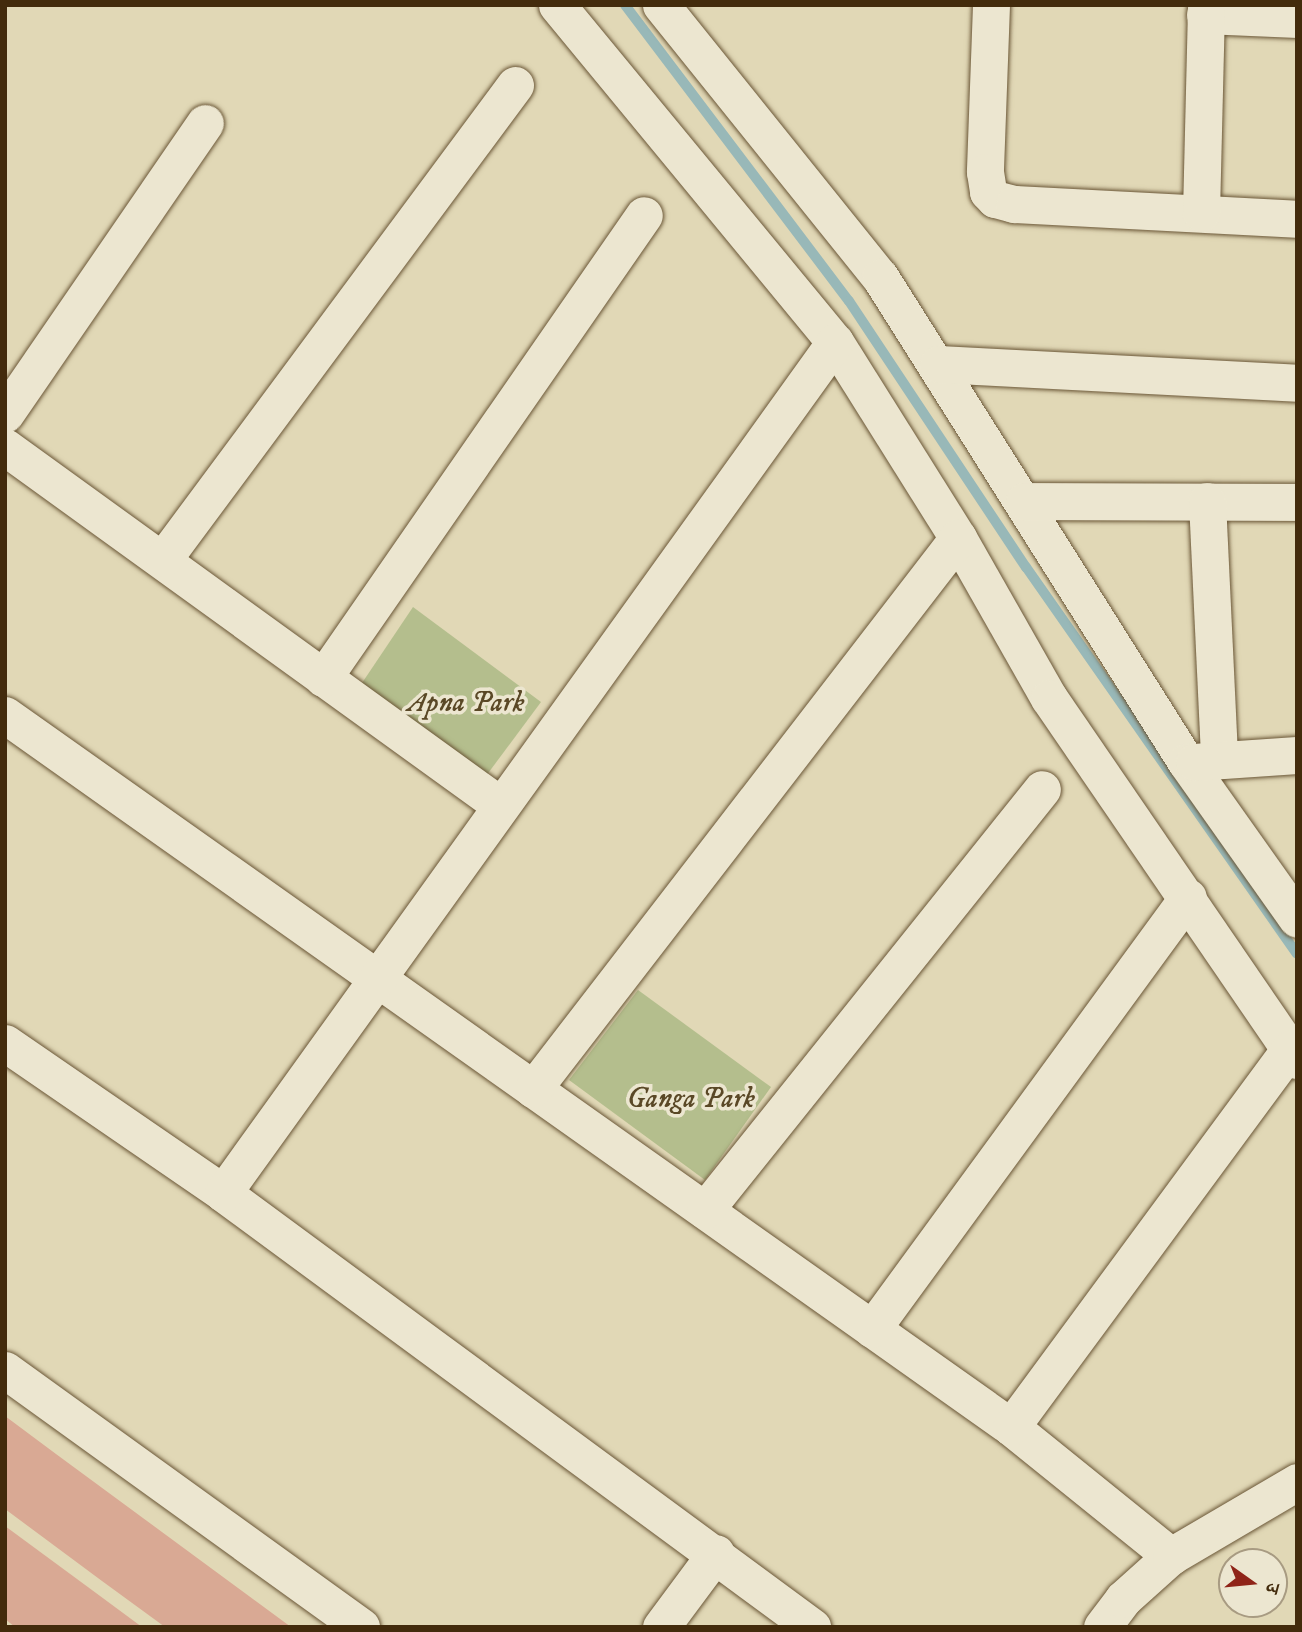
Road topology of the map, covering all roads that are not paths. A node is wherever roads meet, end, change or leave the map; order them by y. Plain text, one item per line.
1 (557, 5) edge
2 (661, 5) edge
3 (991, 5) edge
4 (1205, 10) edge
5 (1297, 19) edge
6 (515, 85) dead end
7 (205, 123) dead end
8 (1201, 214) junction
9 (644, 215) dead end
10 (1297, 219) edge
11 (835, 342) junction
12 (938, 363) junction
13 (1297, 383) edge
14 (5, 414) edge
15 (5, 447) edge
16 (1208, 501) junction
17 (1024, 502) junction
18 (1297, 502) edge
19 (958, 538) junction
20 (164, 558) junction
21 (323, 678) junction
22 (5, 715) edge
23 (1297, 755) edge
24 (1202, 761) junction
25 (1042, 789) dead end
26 (500, 806) junction
27 (1188, 897) junction
28 (1290, 899) edge
29 (377, 981) junction
30 (5, 1043) edge
31 (1293, 1054) edge
32 (533, 1089) junction
33 (223, 1193) junction
34 (705, 1210) junction
35 (872, 1329) junction
36 (5, 1370) edge
37 (1010, 1427) junction
38 (1297, 1482) edge
39 (716, 1553) junction
40 (1171, 1556) junction
41 (1117, 1622) edge
42 (362, 1627) edge
43 (661, 1627) edge
44 (812, 1627) edge

1 - 11 street
2 - 12 street
3 - 8 street
4 - 5 street
4 - 8 street
6 - 20 street
7 - 14 street
8 - 10 street
9 - 21 street
11 - 19 street
11 - 26 street
12 - 13 street
12 - 17 street
15 - 20 street
16 - 17 street
16 - 18 street
16 - 24 street
17 - 24 street
19 - 27 street
19 - 32 street
20 - 21 street
21 - 26 street
22 - 29 street
23 - 24 street
24 - 28 street
25 - 34 street
26 - 29 street
27 - 31 street
27 - 35 street
29 - 32 street
29 - 33 street
30 - 33 street
31 - 37 street
32 - 34 street
33 - 39 street
34 - 35 street
35 - 37 street
36 - 42 street
37 - 40 street
38 - 40 street
39 - 43 street
39 - 44 street
40 - 41 street

